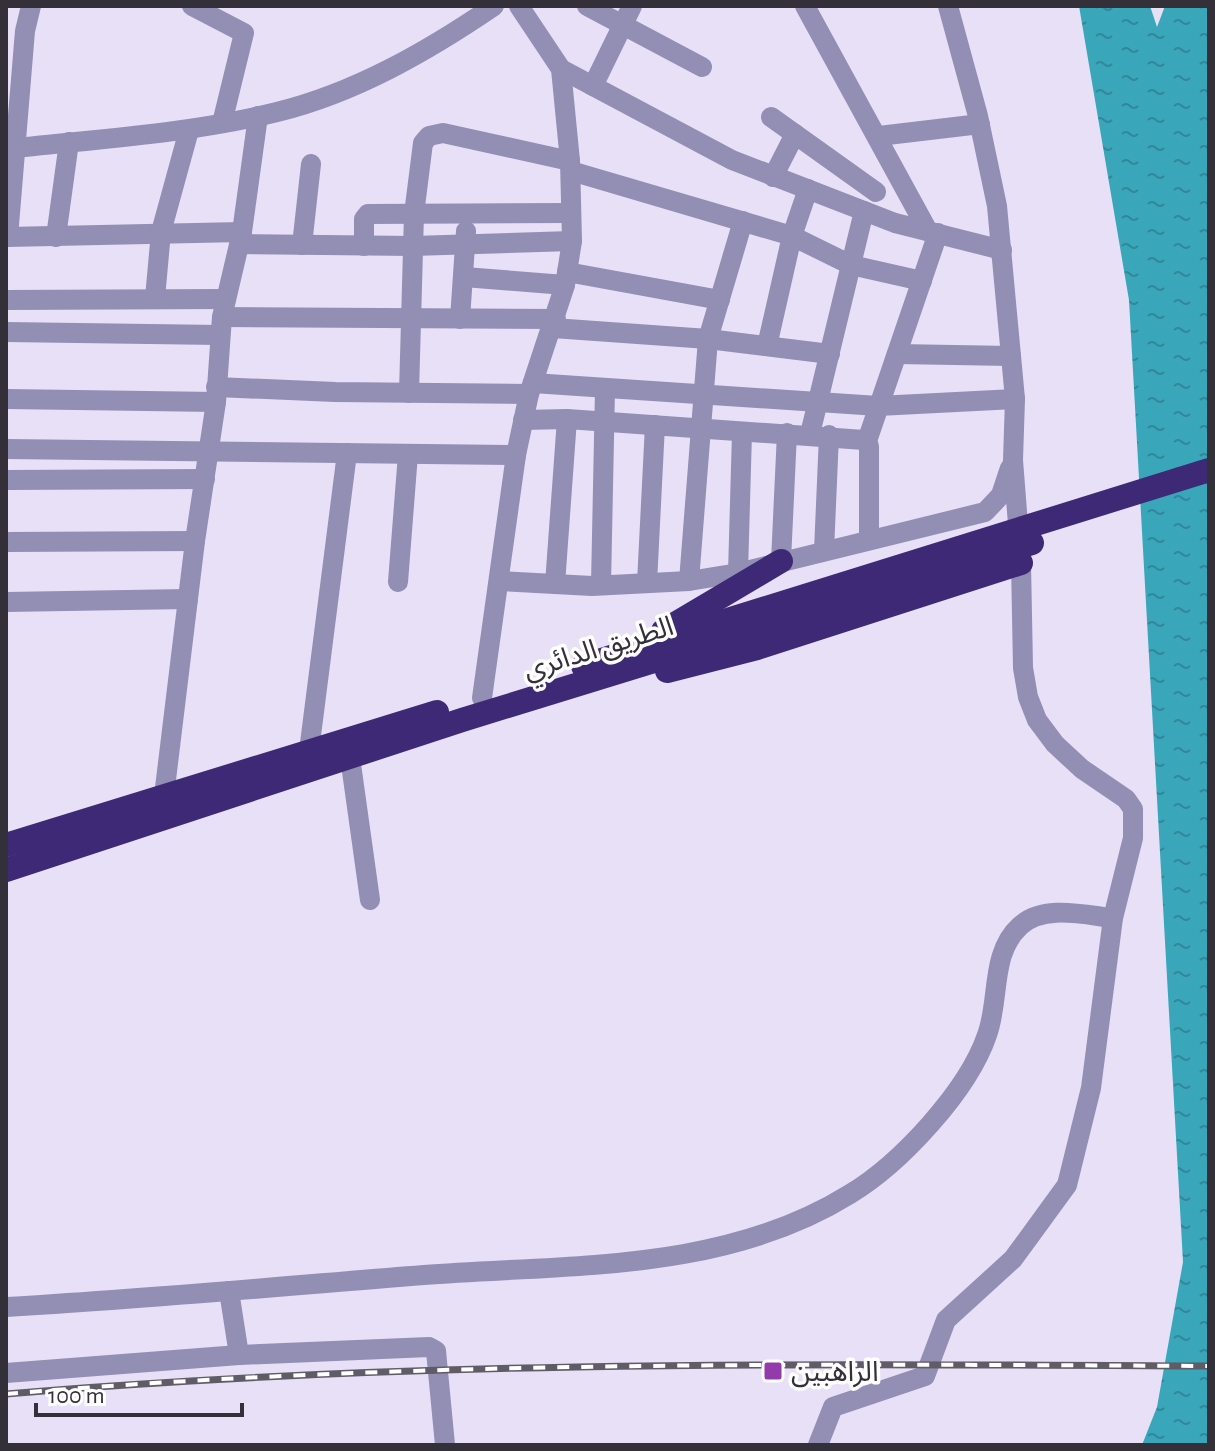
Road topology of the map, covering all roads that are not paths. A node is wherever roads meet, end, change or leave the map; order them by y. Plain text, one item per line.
1 (31, 6) edge
2 (192, 6) edge
3 (494, 6) edge
4 (519, 6) edge
5 (587, 6) edge
6 (632, 6) edge
7 (805, 6) edge
8 (948, 6) edge
9 (623, 25) junction
10 (14, 62) edge
11 (702, 67) dead end
12 (561, 69) junction
13 (593, 86) junction
14 (12, 110) edge
15 (258, 116) junction
16 (771, 117) dead end
17 (222, 123) junction
18 (980, 124) junction
19 (189, 130) junction
20 (795, 134) junction
21 (879, 136) junction
22 (69, 142) junction
23 (10, 149) edge
24 (311, 164) dead end
25 (570, 166) junction
26 (773, 177) junction
27 (808, 189) junction
28 (876, 192) dead end
29 (864, 211) junction
30 (571, 213) junction
31 (414, 214) junction
32 (466, 214) junction
33 (743, 221) junction
34 (161, 232) junction
35 (933, 232) junction
36 (792, 236) junction
37 (7, 237) edge
38 (56, 237) junction
39 (241, 238) junction
40 (572, 241) junction
41 (465, 244) junction
42 (302, 245) junction
43 (364, 246) junction
44 (413, 246) junction
45 (1002, 250) junction
46 (851, 265) junction
47 (464, 277) junction
48 (566, 279) junction
49 (922, 281) junction
50 (155, 298) junction
51 (6, 300) edge
52 (720, 300) junction
53 (223, 317) junction
54 (414, 319) junction
55 (460, 319) junction
56 (555, 324) junction
57 (6, 332) edge
58 (708, 339) junction
59 (767, 346) junction
60 (830, 354) junction
61 (897, 354) junction
62 (1011, 356) junction
63 (531, 389) junction
64 (605, 389) junction
65 (409, 393) junction
66 (706, 393) junction
67 (216, 394) junction
68 (6, 399) edge
69 (1015, 399) junction
70 (817, 401) junction
71 (878, 406) junction
72 (567, 419) junction
73 (523, 420) junction
74 (604, 422) junction
75 (655, 425) junction
76 (703, 428) junction
77 (742, 433) junction
78 (787, 433) junction
79 (819, 435) junction
80 (867, 441) junction
81 (6, 449) edge
82 (209, 453) junction
83 (347, 453) junction
84 (408, 454) junction
85 (516, 455) junction
86 (1013, 460) junction
87 (1209, 470) edge
88 (205, 479) junction
89 (6, 480) edge
90 (1209, 487) edge
91 (869, 538) junction
92 (195, 541) junction
93 (6, 542) edge
94 (824, 551) junction
95 (781, 561) junction
96 (1021, 563) junction
97 (738, 573) junction
98 (500, 581) junction
99 (689, 581) junction
100 (398, 582) dead end
101 (647, 583) junction
102 (555, 584) junction
103 (601, 585) junction
104 (188, 599) junction
105 (6, 602) edge
106 (704, 637) junction
107 (626, 661) junction
108 (482, 698) junction
109 (309, 751) junction
110 (350, 757) junction
111 (164, 796) junction
112 (6, 845) edge
113 (6, 870) edge
114 (370, 900) dead end
115 (1113, 918) junction
116 (229, 1291) junction
117 (6, 1307) edge
118 (239, 1355) junction
119 (6, 1373) edge
120 (445, 1445) edge
121 (818, 1445) edge

1 - 10 street
2 - 17 street
3 - 15 street
4 - 12 street
5 - 9 street
6 - 9 street
7 - 21 street
8 - 18 street
9 - 11 street
9 - 13 street
10 - 14 street
12 - 13 street
12 - 25 street
13 - 26 street
14 - 23 street
15 - 17 street
15 - 39 street
16 - 20 street
17 - 19 street
18 - 21 street
18 - 45 street
19 - 22 street
19 - 34 street
20 - 26 street
20 - 28 street
21 - 35 street
22 - 23 street
22 - 38 street
23 - 37 street
24 - 42 street
25 - 30 street
25 - 31 street
25 - 33 street
26 - 27 street
27 - 29 street
27 - 36 street
29 - 35 street
29 - 46 street
30 - 32 street
30 - 40 street
31 - 32 street
31 - 43 street
31 - 44 street
32 - 41 street
33 - 36 street
33 - 52 street
34 - 38 street
34 - 39 street
34 - 50 street
35 - 45 street
35 - 49 street
36 - 46 street
36 - 59 street
37 - 38 street
39 - 42 street
39 - 53 street
40 - 41 street
40 - 48 street
41 - 44 street
41 - 47 street
42 - 43 street
43 - 44 street
44 - 54 street
45 - 62 street
46 - 49 street
46 - 60 street
47 - 48 street
47 - 55 street
48 - 52 street
48 - 56 street
49 - 61 street
50 - 51 street
50 - 53 street
52 - 58 street
53 - 54 street
53 - 57 street
53 - 67 street
54 - 55 street
54 - 65 street
55 - 56 street
56 - 58 street
56 - 63 street
58 - 59 street
58 - 66 street
59 - 60 street
60 - 70 street
61 - 62 street
61 - 71 street
62 - 69 street
63 - 64 street
63 - 65 street
63 - 73 street
64 - 66 street
64 - 74 street
65 - 67 street
66 - 70 street
66 - 76 street
67 - 68 street
67 - 82 street
69 - 71 street
69 - 86 street
70 - 71 street
70 - 79 street
71 - 80 street
72 - 73 street
72 - 74 street
72 - 102 street
73 - 85 street
74 - 75 street
74 - 103 street
75 - 76 street
75 - 101 street
76 - 77 street
76 - 99 street
77 - 78 street
77 - 97 street
78 - 79 street
78 - 95 street
79 - 80 street
79 - 94 street
80 - 91 street
81 - 82 street
82 - 83 street
82 - 88 street
83 - 84 street
83 - 109 street
84 - 85 street
84 - 100 street
85 - 98 street
86 - 91 street
86 - 96 street
87 - 106 highway, الطريق الدائري, bridge
88 - 89 street
88 - 92 street
90 - 106 highway, الطريق الدائري, bridge
91 - 94 street
92 - 93 street
92 - 104 street
94 - 95 street
95 - 97 street
95 - 107 highway
96 - 107 highway
96 - 115 street
97 - 99 street
98 - 102 street
98 - 108 street
99 - 101 street
101 - 103 street
102 - 103 street
104 - 105 street
104 - 111 street
106 - 107 highway, الطريق الدائري
107 - 108 highway, الطريق الدائري
107 - 110 highway, الطريق الدائري
108 - 109 highway, الطريق الدائري
109 - 111 highway, الطريق الدائري
110 - 113 highway, الطريق الدائري
110 - 114 street
111 - 112 highway, الطريق الدائري
115 - 116 street
115 - 121 street
116 - 117 street
116 - 118 street
118 - 119 street
118 - 120 street

